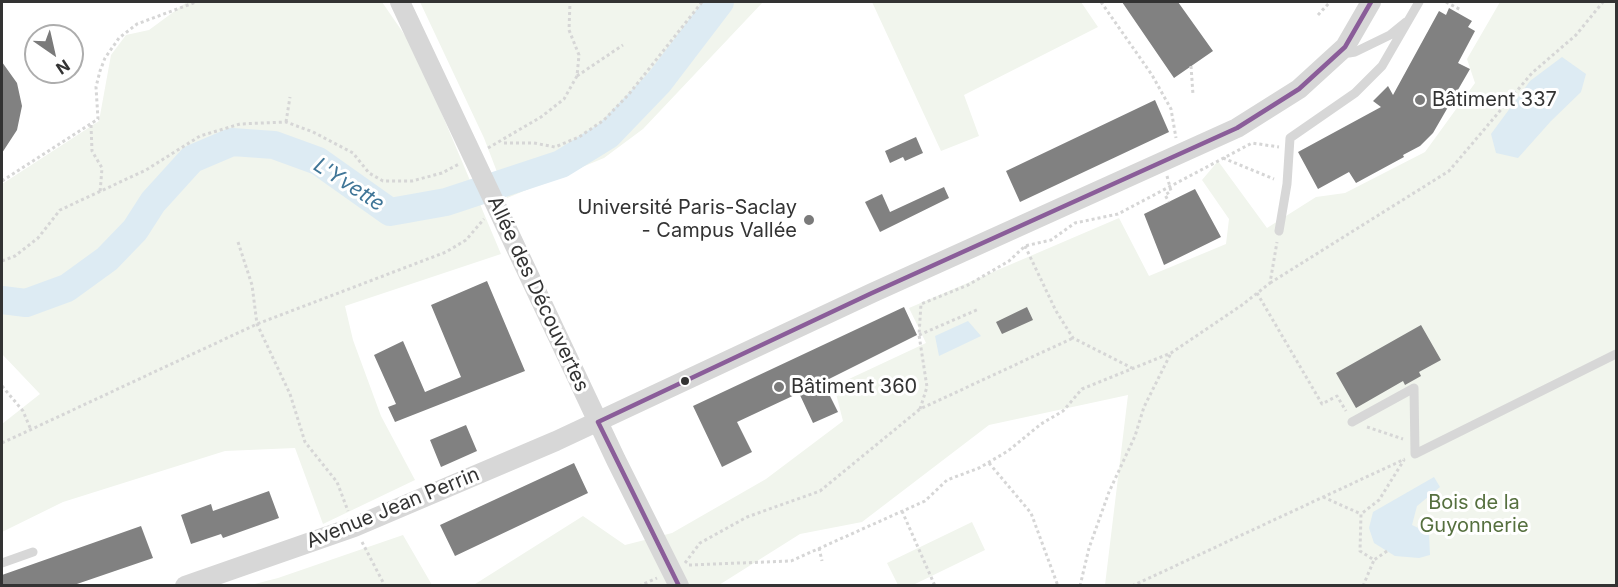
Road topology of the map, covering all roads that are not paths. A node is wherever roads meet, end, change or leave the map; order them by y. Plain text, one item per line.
1 (400, 2) edge
2 (1371, 2) edge
3 (1419, 2) edge
4 (1410, 19) junction
5 (1345, 47) junction
6 (1279, 231) road end
7 (1617, 354) edge
8 (598, 422) junction
9 (1352, 422) road end
10 (33, 552) dead end
11 (2, 563) edge
12 (673, 580) edge
13 (184, 585) edge

1 - 8 street, Allée des Découvertes
2 - 5 street, Avenue Jean Perrin
3 - 4 lane
4 - 5 lane
4 - 6 lane
5 - 8 street, Avenue Jean Perrin
7 - 9 lane
8 - 12 street, Allée des Découvertes
8 - 13 street, Avenue Jean Perrin
10 - 11 lane

